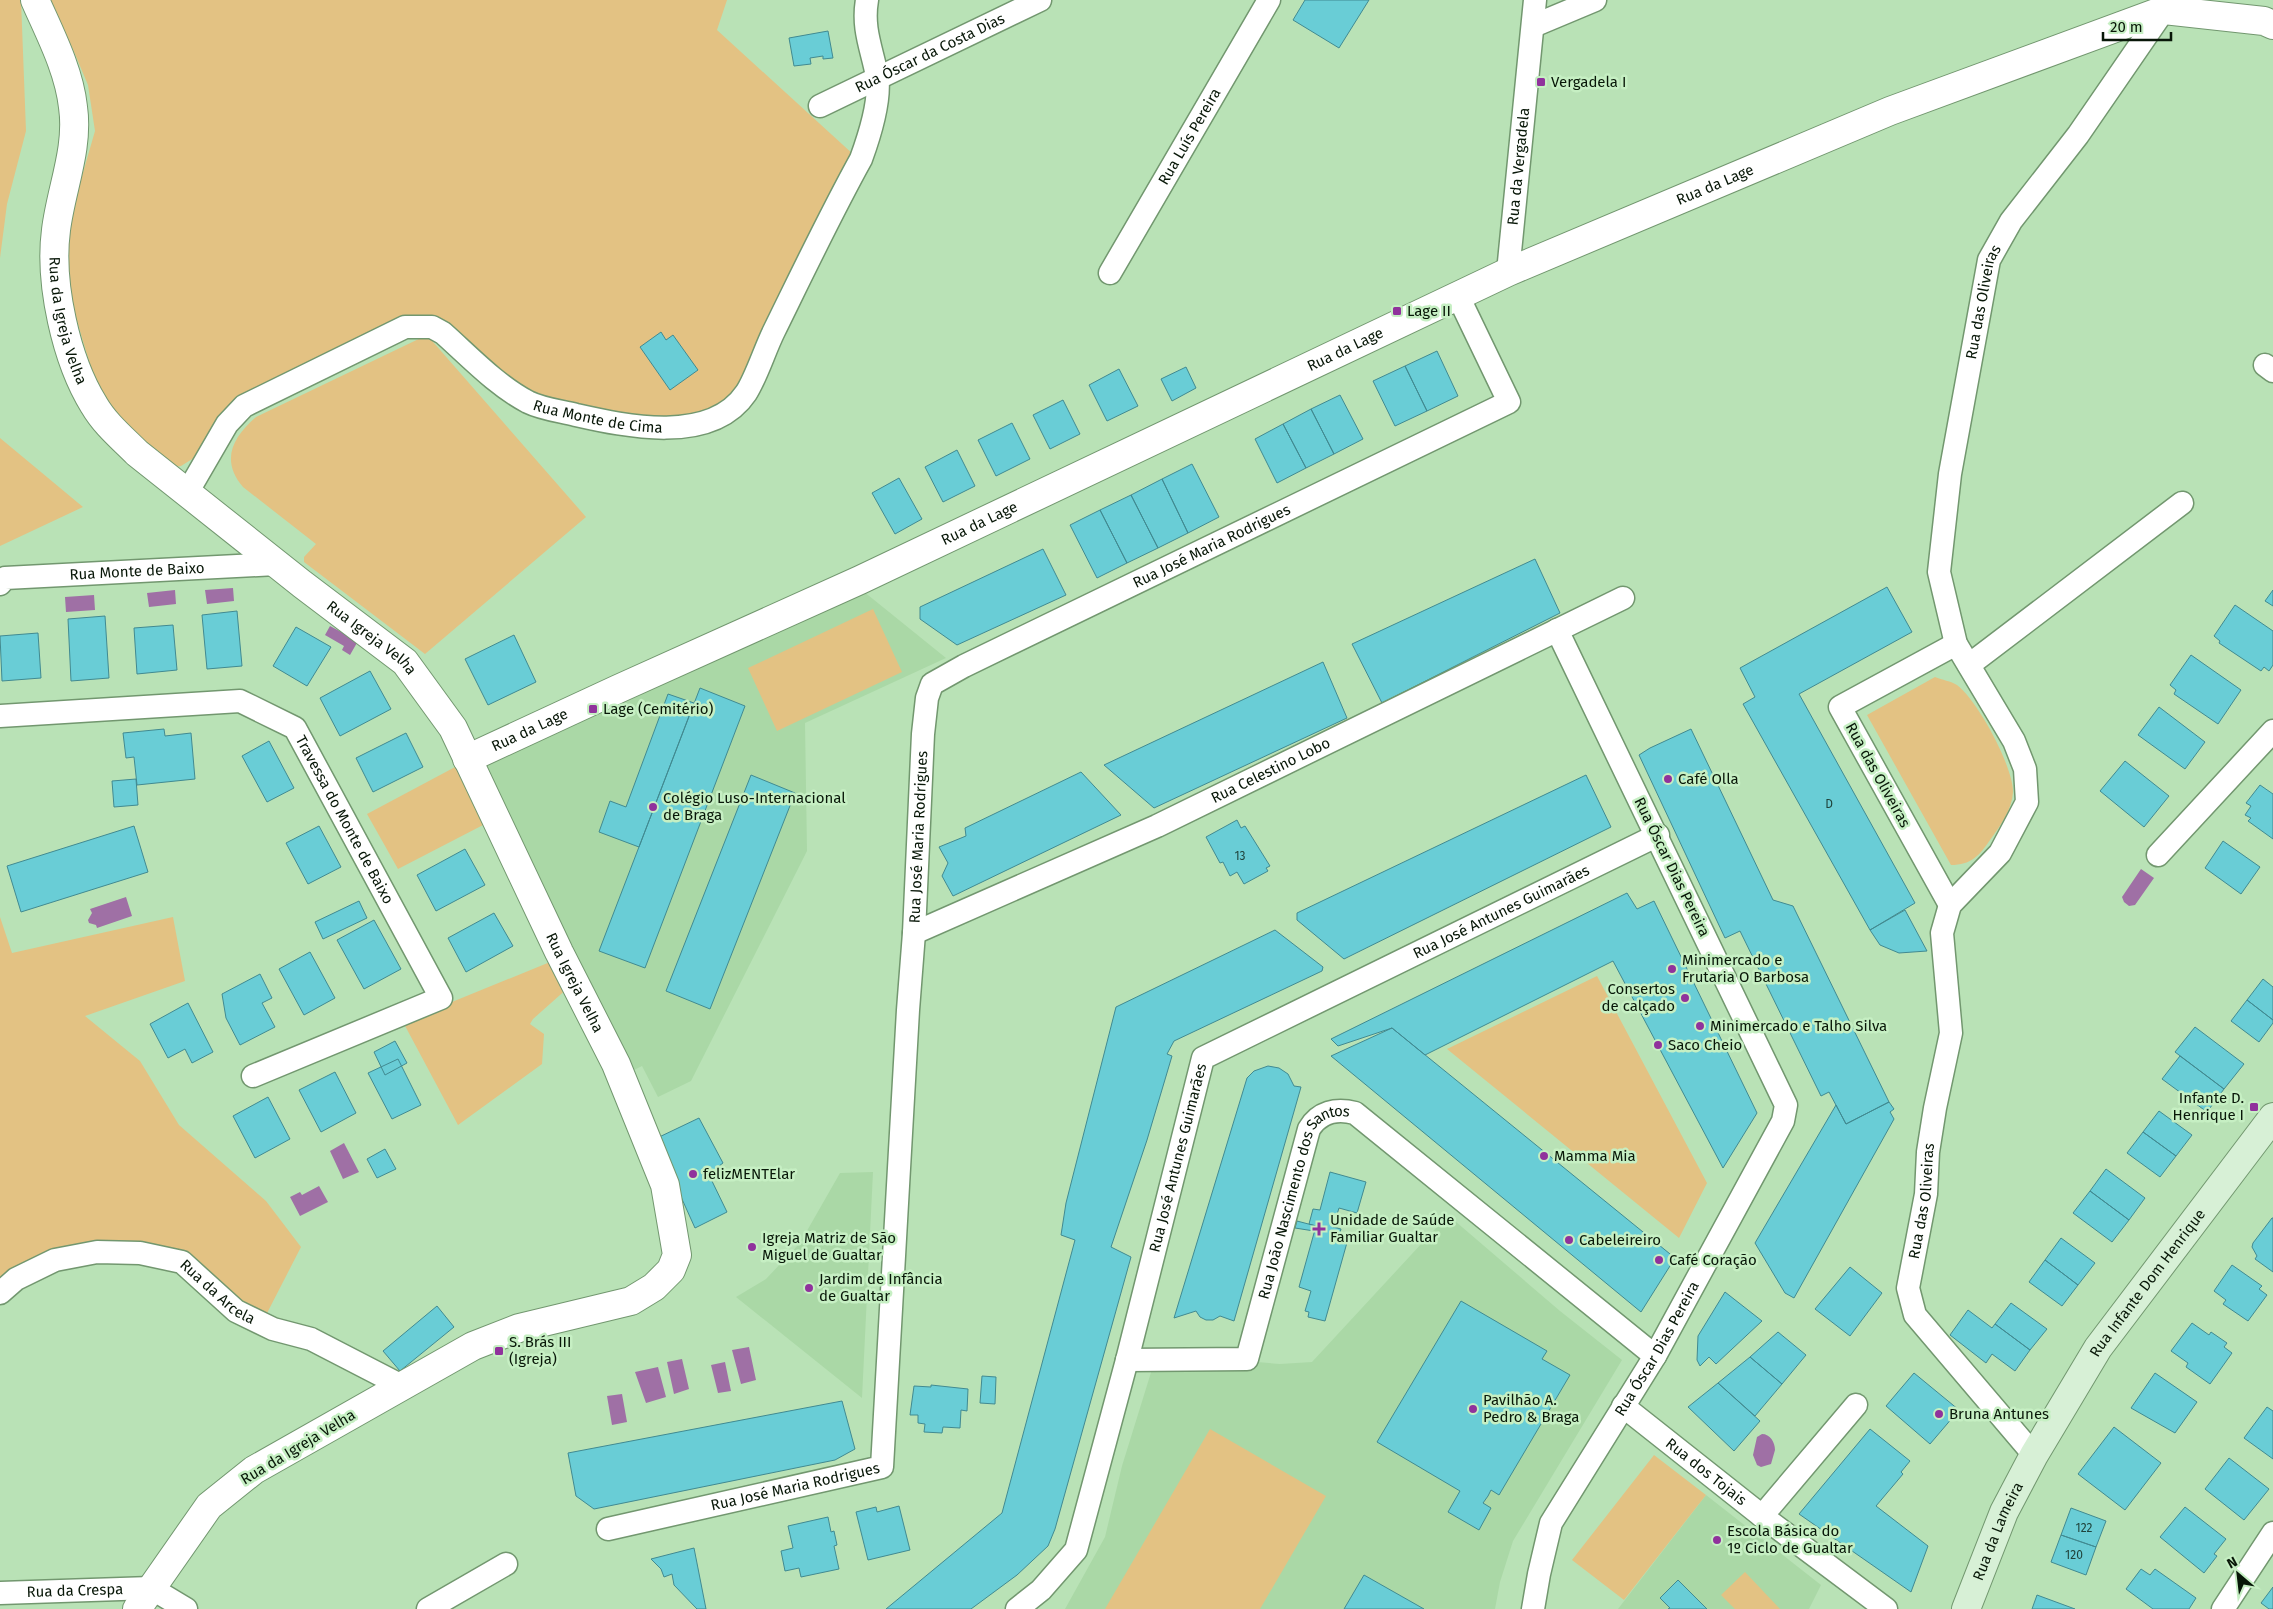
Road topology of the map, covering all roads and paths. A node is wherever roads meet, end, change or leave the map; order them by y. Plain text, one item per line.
1 (35, 0) edge
2 (867, 0) edge
3 (1040, 0) edge
4 (1269, 0) edge
5 (1535, 0) edge
6 (1595, 0) edge
7 (2166, 5) edge
8 (2273, 25) edge
9 (1533, 26) junction
10 (877, 78) junction
11 (820, 106) dead end
12 (1508, 272) junction
13 (1110, 273) dead end
14 (1458, 296) junction
15 (187, 493) junction
16 (2182, 503) dead end
17 (276, 564) junction
18 (2, 580) edge
19 (1623, 598) dead end
20 (1557, 630) junction
21 (1956, 644) junction
22 (1969, 665) junction
23 (0, 716) edge
24 (2273, 731) edge
25 (467, 760) junction
26 (1658, 836) junction
27 (2158, 855) dead end
28 (1950, 904) junction
29 (914, 933) junction
30 (254, 1076) dead end
31 (2273, 1117) edge
32 (0, 1293) edge
33 (474, 1346) joint
34 (1655, 1356) junction
35 (1127, 1360) junction
36 (402, 1386) junction
37 (1856, 1405) dead end
38 (1623, 1406) junction
39 (2034, 1455) junction
40 (1762, 1516) junction
41 (608, 1530) dead end
42 (2273, 1533) edge
43 (506, 1564) dead end
44 (0, 1593) edge
45 (144, 1599) edge
46 (186, 1609) edge
47 (428, 1609) edge
48 (1017, 1609) edge
49 (1533, 1609) edge
50 (1886, 1609) edge
51 (1966, 1609) edge
52 (2224, 1609) edge

1 - 15 street, Rua da Igreja Velha
2 - 10 street
3 - 10 street, Rua Óscar da Costa Dias
4 - 13 street, Rua Luís Pereira
5 - 9 street, Rua da Vergadela
6 - 9 street
7 - 8 street, Rua da Lage
7 - 12 street, Rua da Lage
7 - 21 street, Rua das Oliveiras
9 - 12 street, Rua da Vergadela
10 - 11 street, Rua Óscar da Costa Dias
10 - 15 street, Rua Monte de Cima
12 - 14 street, Rua da Lage
14 - 25 street, Rua da Lage
14 - 29 street, Rua José Maria Rodrigues
15 - 17 street, Rua da Igreja Velha
16 - 22 street
17 - 18 street, Rua Monte de Baixo
17 - 25 street, Rua Igreja Velha
19 - 20 street, Rua Celestino Lobo
20 - 26 street, Rua Óscar Dias Pereira
20 - 29 street, Rua Celestino Lobo
21 - 22 street, Rua das Oliveiras
21 - 28 street, Rua das Oliveiras
22 - 28 street, Rua das Oliveiras
23 - 30 street, Travessa do Monte de Baixo
24 - 27 street
25 - 33 street, Rua Igreja Velha
26 - 34 street, Rua Óscar Dias Pereira
26 - 35 street, Rua José Antunes Guimarães
28 - 39 street, Rua das Oliveiras
29 - 41 street, Rua José Maria Rodrigues
31 - 39 main road, Rua Infante Dom Henrique
32 - 36 street, Rua da Arcela
33 - 36 street, Rua da Igreja Velha
34 - 35 street, Rua João Nascimento dos Santos
34 - 38 street, Rua Óscar Dias Pereira
35 - 48 street, Rua José Antunes Guimarães
36 - 45 street, Rua da Igreja Velha
37 - 40 street
38 - 40 street, Rua dos Tojais
38 - 49 street, Rua Óscar Dias Pereira
39 - 51 main road, Rua da Lameira
40 - 50 street, Rua dos Tojais
42 - 52 street
43 - 47 street
44 - 45 street, Rua da Crespa
45 - 46 street

